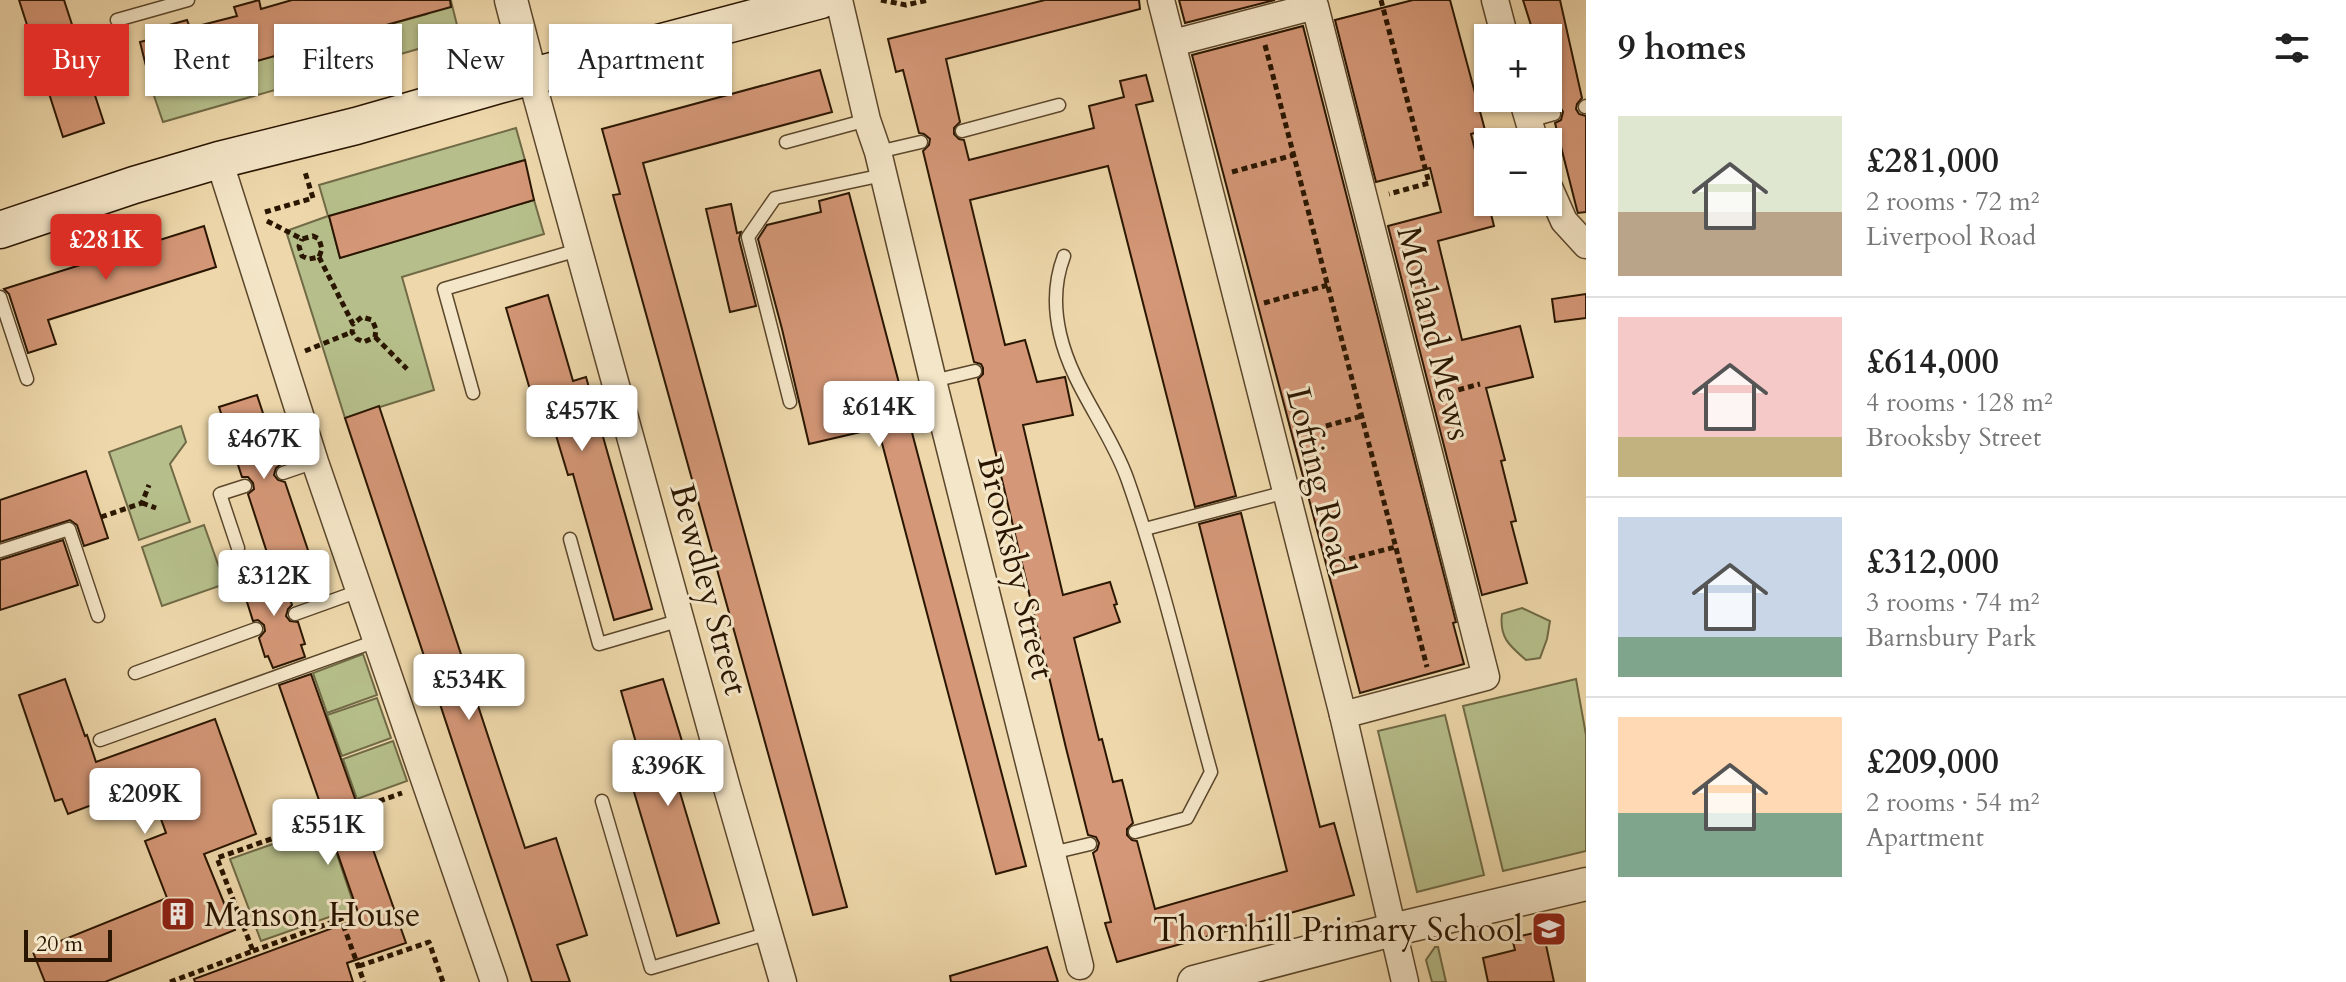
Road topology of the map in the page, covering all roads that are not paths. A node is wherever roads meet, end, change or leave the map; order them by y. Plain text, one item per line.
1 (188, 0) edge
2 (511, 0) edge
3 (821, 0) edge
4 (839, 0) edge
5 (1161, 0) edge
6 (1495, 0) edge
7 (1325, 3) edge
8 (117, 20) dead end
9 (517, 24) edge
10 (1501, 24) edge
11 (1173, 43) junction
12 (533, 76) edge
13 (533, 84) edge
14 (462, 96) edge
15 (1059, 105) dead end
16 (867, 120) junction
17 (962, 131) dead end
18 (786, 142) dead end
19 (921, 142) dead end
20 (219, 160) junction
21 (881, 164) junction
22 (1562, 216) edge
23 (0, 230) edge
24 (1585, 244) edge
25 (578, 250) junction
26 (1064, 256) dead end
27 (0, 297) edge
28 (975, 371) dead end
29 (27, 379) dead end
30 (933, 381) junction
31 (473, 393) dead end
32 (790, 402) dead end
33 (315, 462) junction
34 (283, 473) dead end
35 (245, 486) dead end
36 (1286, 492) junction
37 (1145, 529) junction
38 (570, 539) dead end
39 (238, 548) dead end
40 (0, 551) edge
41 (359, 591) junction
42 (295, 614) dead end
43 (98, 616) dead end
44 (681, 620) junction
45 (256, 629) dead end
46 (376, 641) junction
47 (135, 673) dead end
48 (1343, 715) junction
49 (100, 740) dead end
50 (602, 801) dead end
51 (1135, 832) dead end
52 (1090, 844) dead end
53 (1052, 853) junction
54 (1586, 884) edge
55 (1392, 930) junction
56 (769, 933) junction
57 (1082, 972) dead end
58 (494, 982) edge
59 (783, 982) edge
60 (1194, 982) edge
61 (1405, 982) edge

1 - 8 lane
2 - 9 street
3 - 12 main road
4 - 16 street, Brooksby Street
5 - 11 street, Lofting Road
6 - 10 street
7 - 11 street, Morland Mews
7 - 48 street, Morland Mews
11 - 36 street, Lofting Road
13 - 25 street, Bewdley Street
14 - 20 main road
15 - 17 lane
16 - 18 lane
16 - 21 street, Brooksby Street
19 - 21 lane
20 - 23 main road
20 - 33 street
21 - 30 street, Brooksby Street
21 - 32 lane
22 - 24 street
25 - 31 lane
25 - 44 street, Bewdley Street
26 - 37 lane
27 - 29 lane
28 - 30 lane
30 - 53 street, Brooksby Street
33 - 34 lane
33 - 41 street
35 - 39 lane
36 - 37 lane
36 - 48 street, Lofting Road
37 - 51 lane
38 - 44 lane
40 - 43 lane
41 - 42 lane
41 - 46 street
44 - 56 street, Bewdley Street
45 - 47 lane
46 - 49 lane
46 - 58 street
48 - 55 street, Lofting Road
50 - 56 lane
52 - 53 lane
53 - 57 street, Brooksby Street
54 - 55 street
55 - 60 street
55 - 61 street, Lofting Road
56 - 59 street, Bewdley Street

